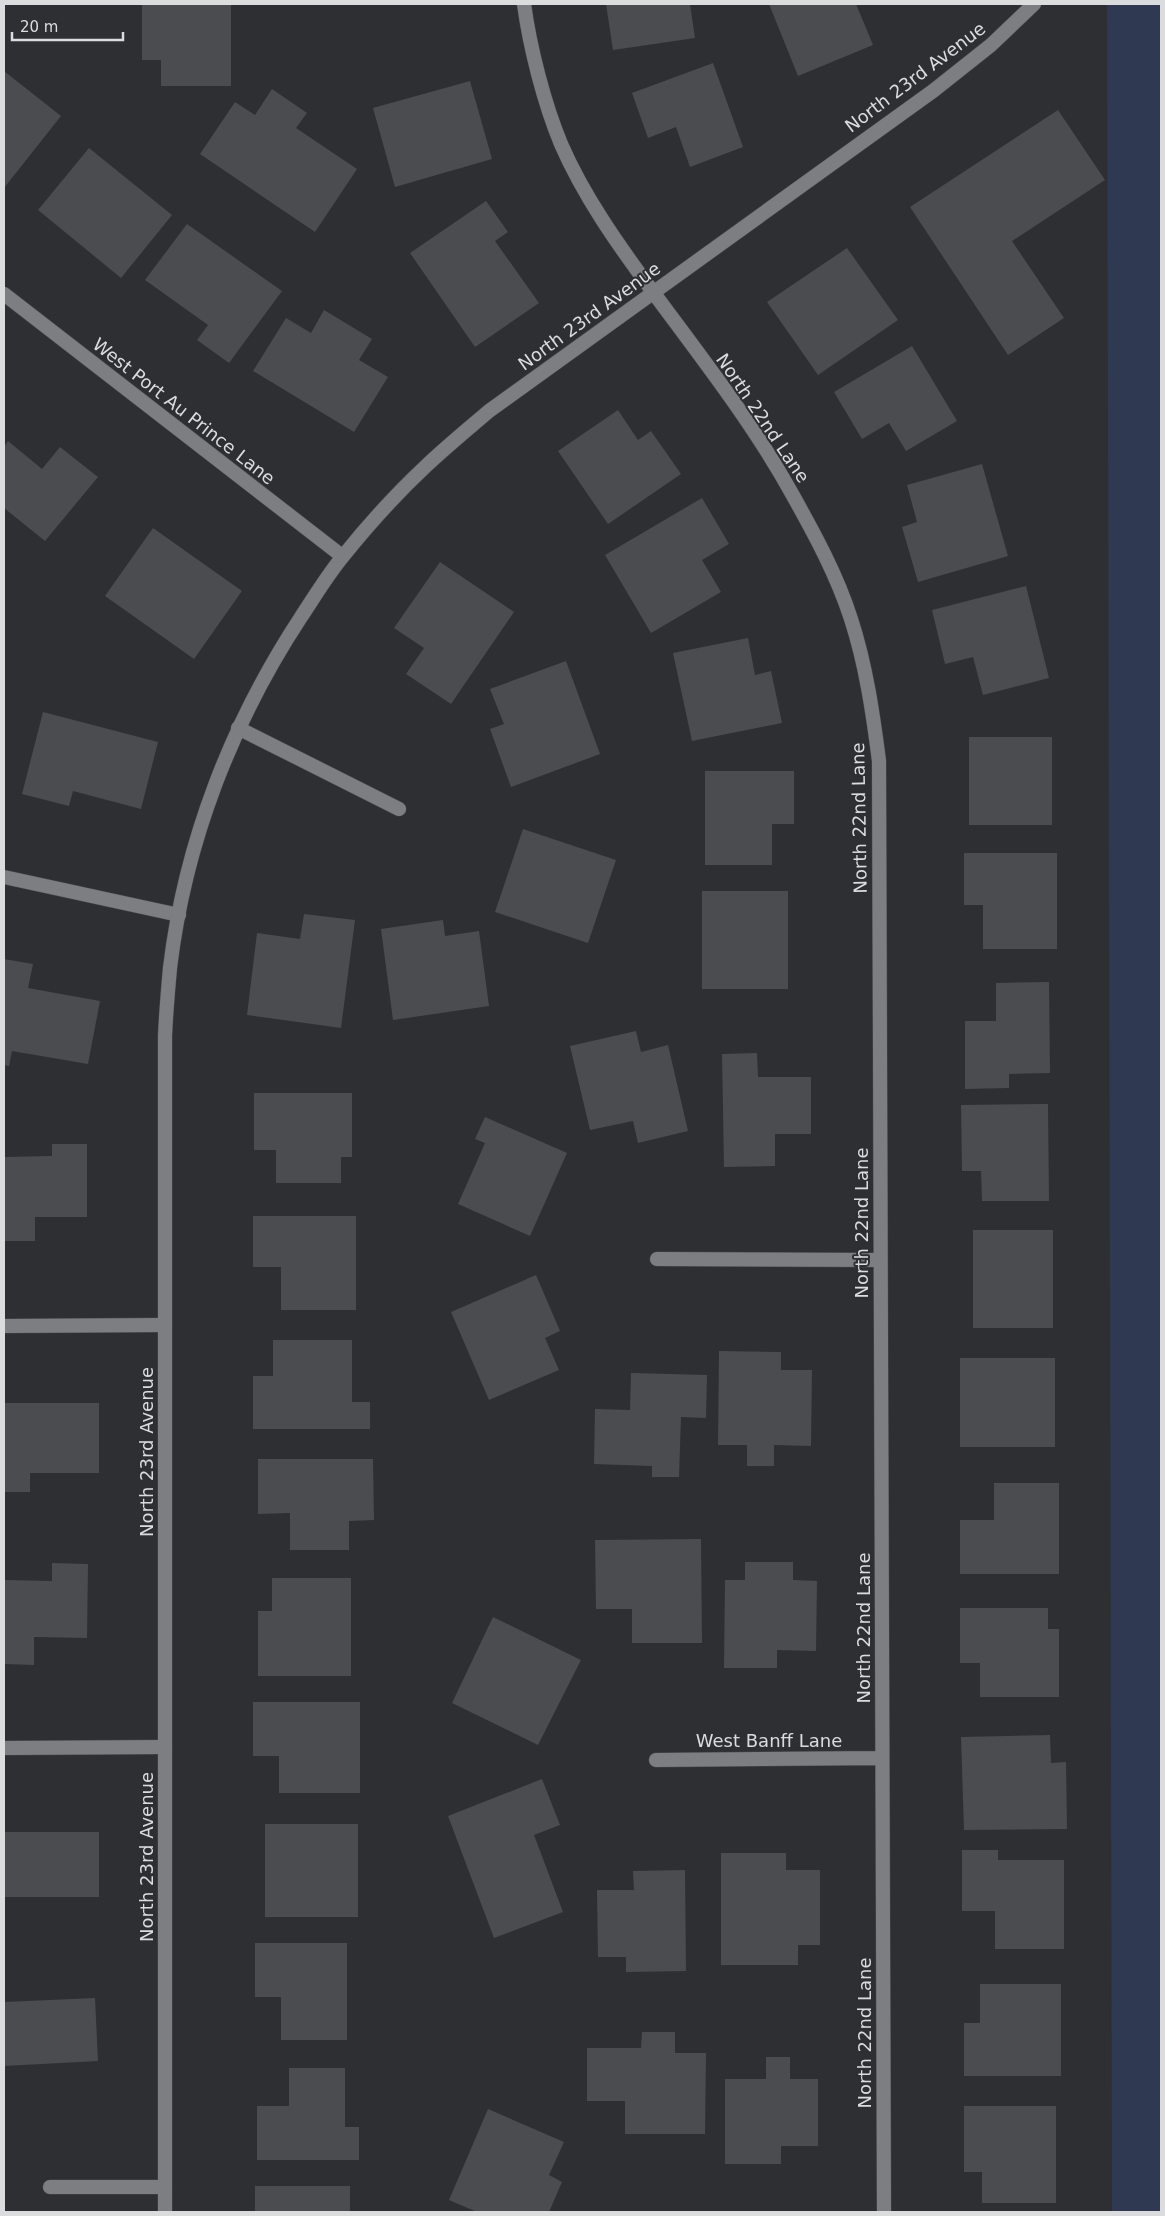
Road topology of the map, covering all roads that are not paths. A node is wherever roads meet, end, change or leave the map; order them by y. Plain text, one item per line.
1 (524, 4) edge
2 (1034, 4) edge
3 (654, 293) junction
4 (4, 294) edge
5 (342, 556) junction
6 (238, 728) junction
7 (399, 810) dead end
8 (4, 877) edge
9 (180, 915) junction
10 (657, 1259) dead end
11 (880, 1260) junction
12 (164, 1325) junction
13 (4, 1326) edge
14 (164, 1747) junction
15 (4, 1748) edge
16 (882, 1758) junction
17 (656, 1760) dead end
18 (50, 2187) dead end
19 (165, 2187) junction
20 (165, 2212) edge
21 (884, 2212) edge

1 - 3 street, North 22nd Lane
2 - 3 street, North 23rd Avenue
3 - 5 street, North 23rd Avenue
3 - 11 street, North 22nd Lane
4 - 5 street, West Port Au Prince Lane
5 - 6 street, North 23rd Avenue
6 - 7 street
6 - 9 street, North 23rd Avenue
8 - 9 street
9 - 12 street, North 23rd Avenue
10 - 11 street
11 - 16 street, North 22nd Lane
12 - 13 street
12 - 14 street, North 23rd Avenue
14 - 15 street
14 - 19 street, North 23rd Avenue
16 - 17 street, West Banff Lane
16 - 21 street, North 22nd Lane
18 - 19 street
19 - 20 street, North 23rd Avenue

